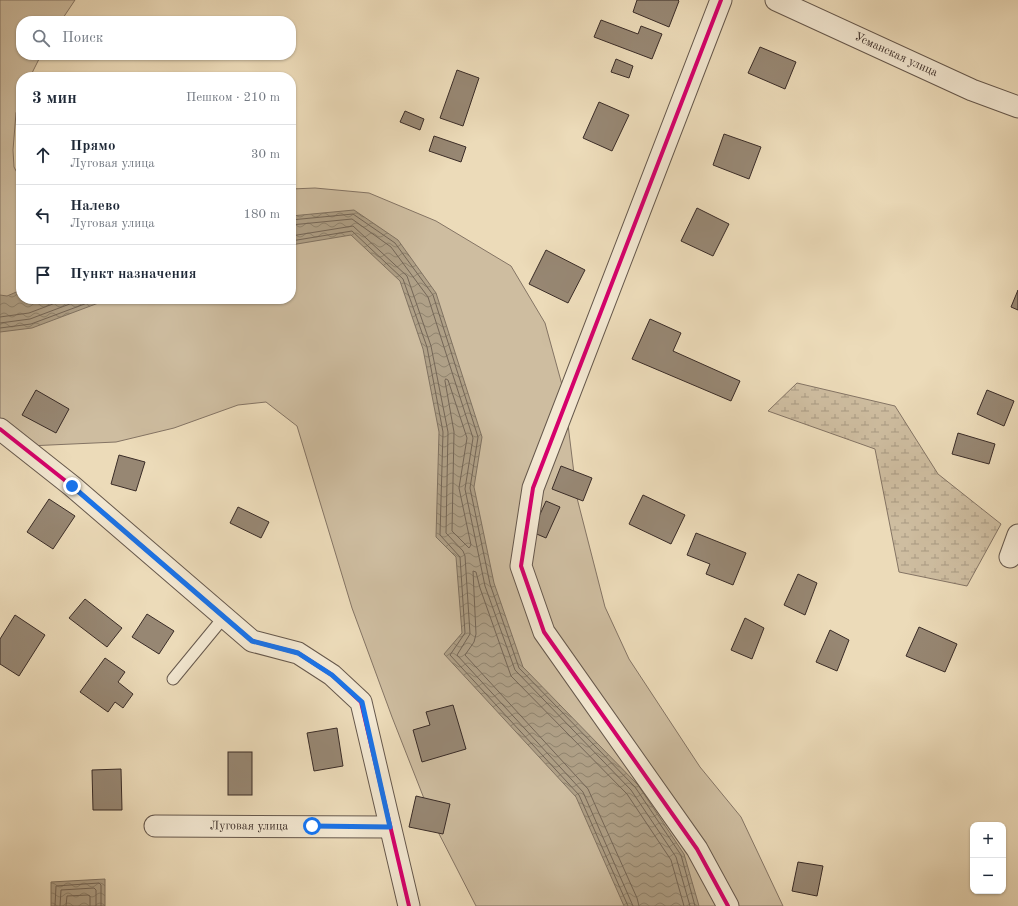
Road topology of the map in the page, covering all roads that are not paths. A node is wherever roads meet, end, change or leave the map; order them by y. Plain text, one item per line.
1 (721, 0) edge
2 (776, 0) edge
3 (1018, 107) edge
4 (0, 429) edge
5 (1018, 535) edge
6 (1010, 557) dead end
7 (224, 617) junction
8 (173, 679) dead end
9 (155, 826) dead end
10 (390, 827) junction
11 (408, 906) edge
12 (728, 906) edge

1 - 12 street
2 - 3 street, Усманская улица
4 - 7 street
5 - 6 street
7 - 8 lane
7 - 10 street
9 - 10 street, Луговая улица
10 - 11 street

